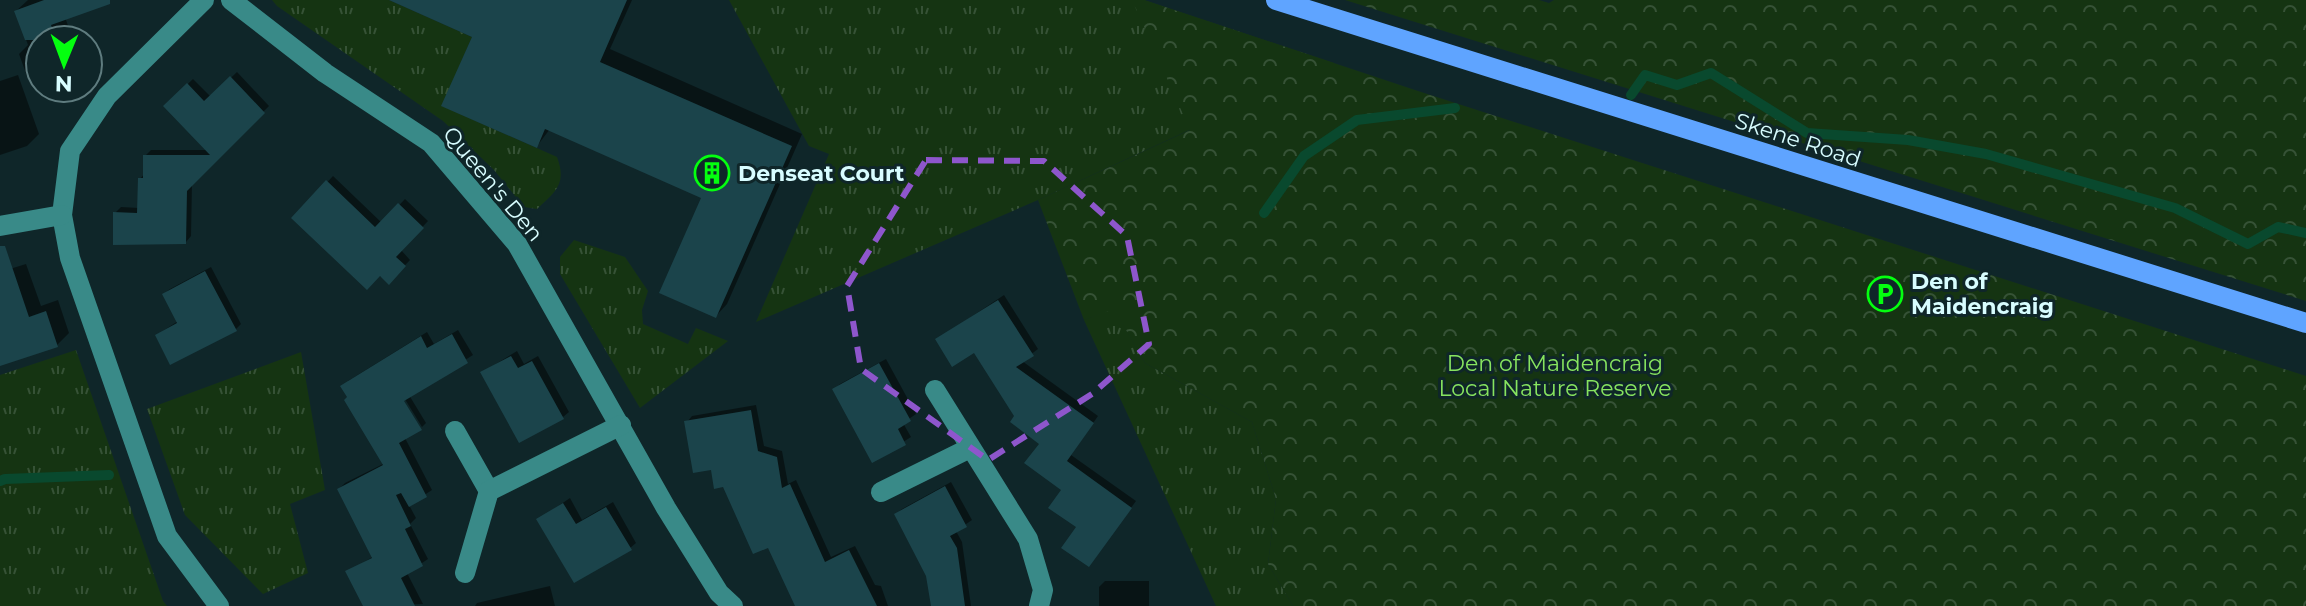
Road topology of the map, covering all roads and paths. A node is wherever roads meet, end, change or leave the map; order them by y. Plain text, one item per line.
1 (204, 0) edge
2 (231, 0) edge
3 (1276, 0) edge
4 (62, 215) junction
5 (0, 226) edge
6 (2306, 323) edge
7 (935, 390) dead end
8 (621, 425) junction
9 (455, 431) dead end
10 (970, 448) junction
11 (489, 491) junction
12 (881, 492) dead end
13 (465, 573) dead end
14 (219, 606) edge
15 (733, 606) edge
16 (1039, 606) edge

1 - 4 street
2 - 8 street, Queen's Den
3 - 6 main road, Skene Road
4 - 5 street
4 - 14 street
7 - 10 street
8 - 11 street
8 - 15 street, Queen's Den
9 - 11 street
10 - 12 street
10 - 16 street
11 - 13 street

